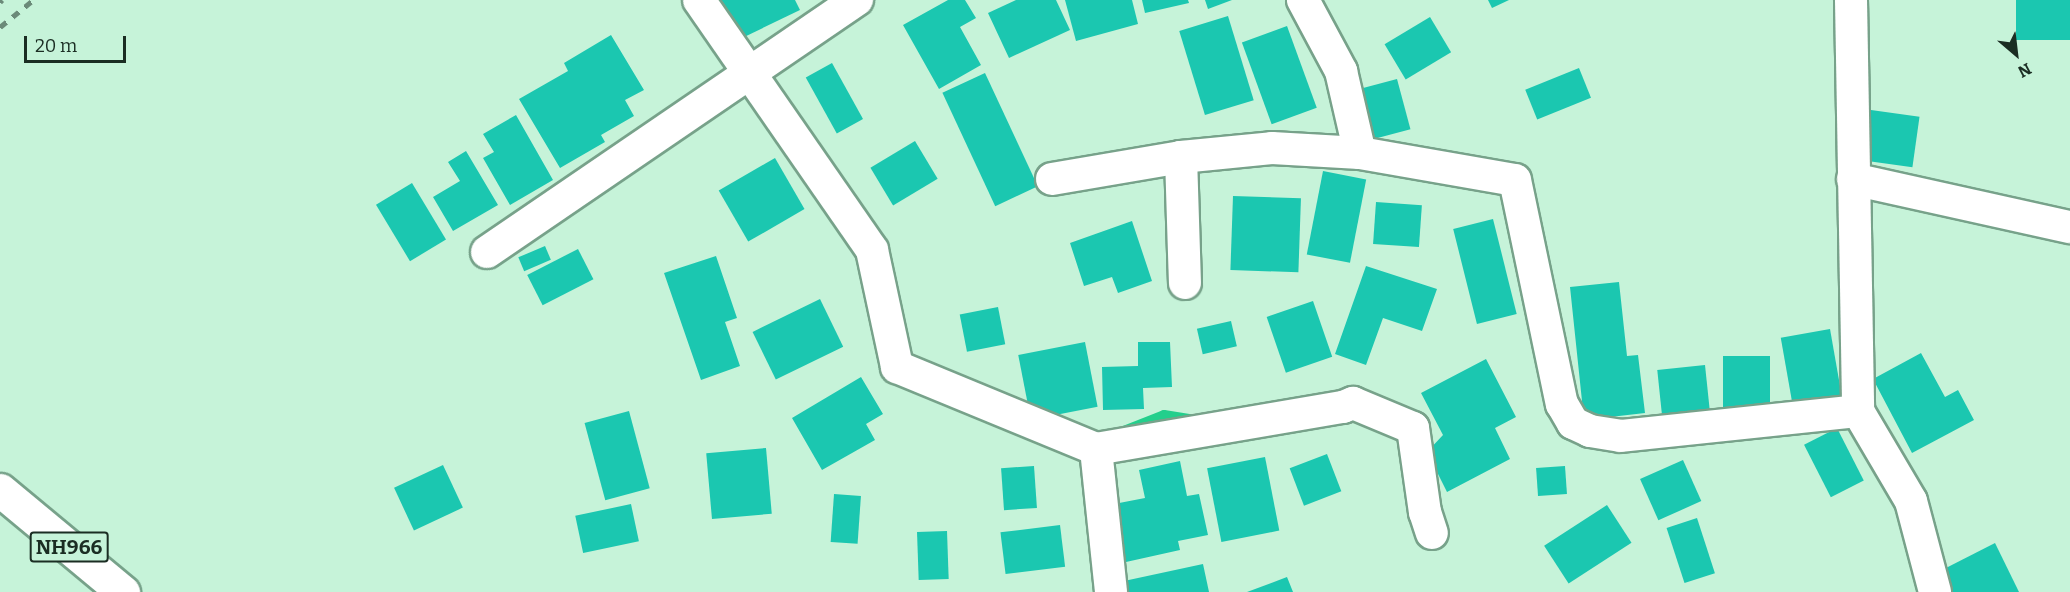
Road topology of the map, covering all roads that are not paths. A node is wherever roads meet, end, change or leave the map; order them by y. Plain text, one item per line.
1 (699, 0) edge
2 (857, 0) edge
3 (1303, 0) edge
4 (1851, 0) edge
5 (748, 72) junction
6 (1360, 153) junction
7 (1181, 157) junction
8 (1052, 179) dead end
9 (1853, 179) junction
10 (2070, 227) edge
11 (487, 252) dead end
12 (1185, 283) dead end
13 (1858, 411) junction
14 (1096, 449) junction
15 (7, 496) edge
16 (1432, 534) dead end
17 (123, 592) edge
18 (1111, 592) edge
19 (1935, 592) edge

1 - 5 street
2 - 5 street
3 - 6 street
4 - 9 street
5 - 11 street
5 - 14 street
6 - 7 street
6 - 13 street
7 - 8 street
7 - 12 street
9 - 10 street
9 - 13 street
13 - 19 street
14 - 16 street
14 - 18 street
15 - 17 highway, NH966

